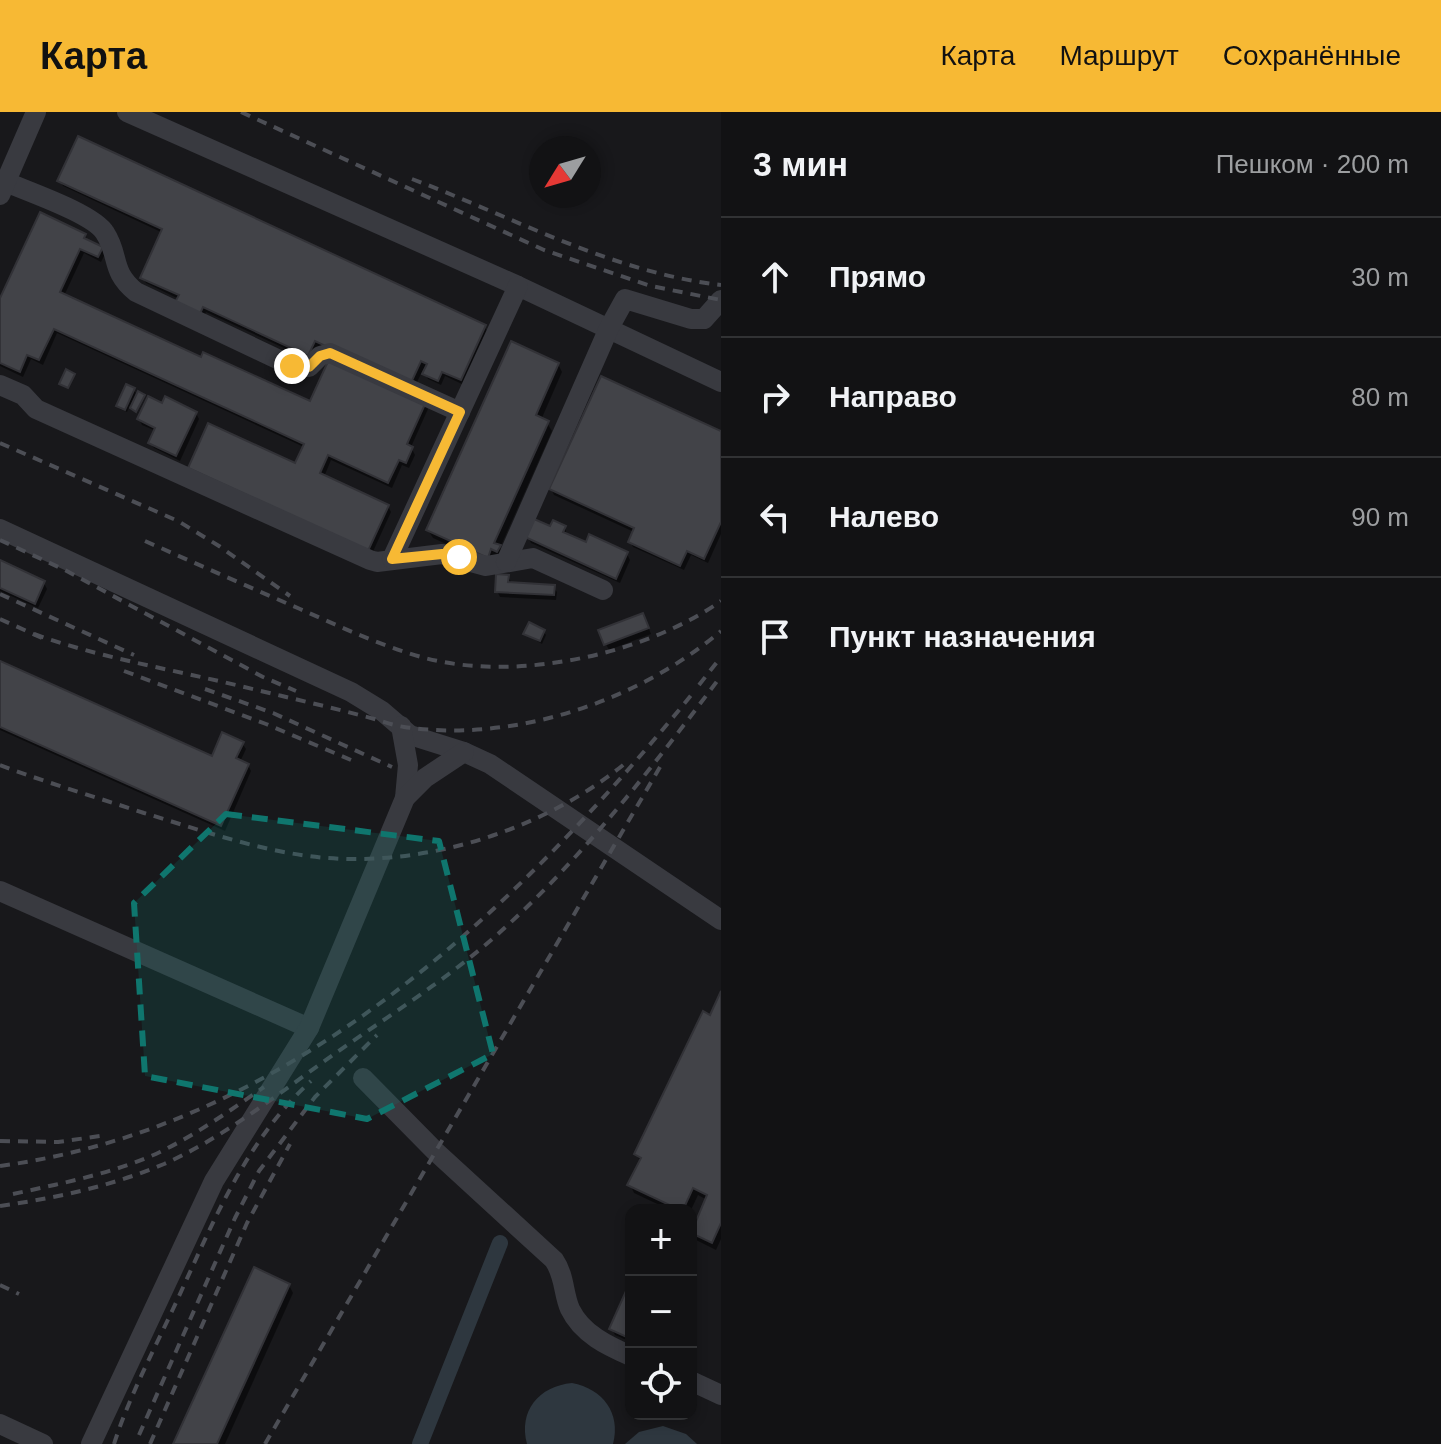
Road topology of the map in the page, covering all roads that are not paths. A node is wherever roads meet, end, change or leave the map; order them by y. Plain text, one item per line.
1 (36, 112) edge
2 (127, 112) edge
3 (3, 188) edge
4 (518, 286) junction
5 (721, 300) edge
6 (609, 328) junction
7 (721, 382) edge
8 (0, 385) edge
9 (460, 412) junction
10 (0, 529) edge
11 (392, 559) junction
12 (506, 562) junction
13 (603, 590) dead end
14 (401, 726) junction
15 (464, 752) junction
16 (405, 798) junction
17 (0, 891) edge
18 (721, 920) edge
19 (309, 1028) junction
20 (363, 1078) dead end
21 (625, 1353) edge
22 (697, 1384) edge
23 (721, 1395) edge
24 (0, 1424) edge
25 (43, 1444) edge
26 (91, 1444) edge

1 - 3 lane
2 - 4 lane
3 - 9 lane
4 - 6 lane
4 - 9 lane
5 - 6 lane
6 - 7 lane
6 - 12 lane
8 - 11 lane
9 - 11 lane
10 - 14 lane
11 - 12 lane
12 - 13 lane
14 - 15 lane
14 - 16 lane
15 - 16 lane
15 - 18 lane
16 - 19 lane
17 - 19 lane
19 - 26 lane
20 - 21 lane
22 - 23 lane
24 - 25 lane

